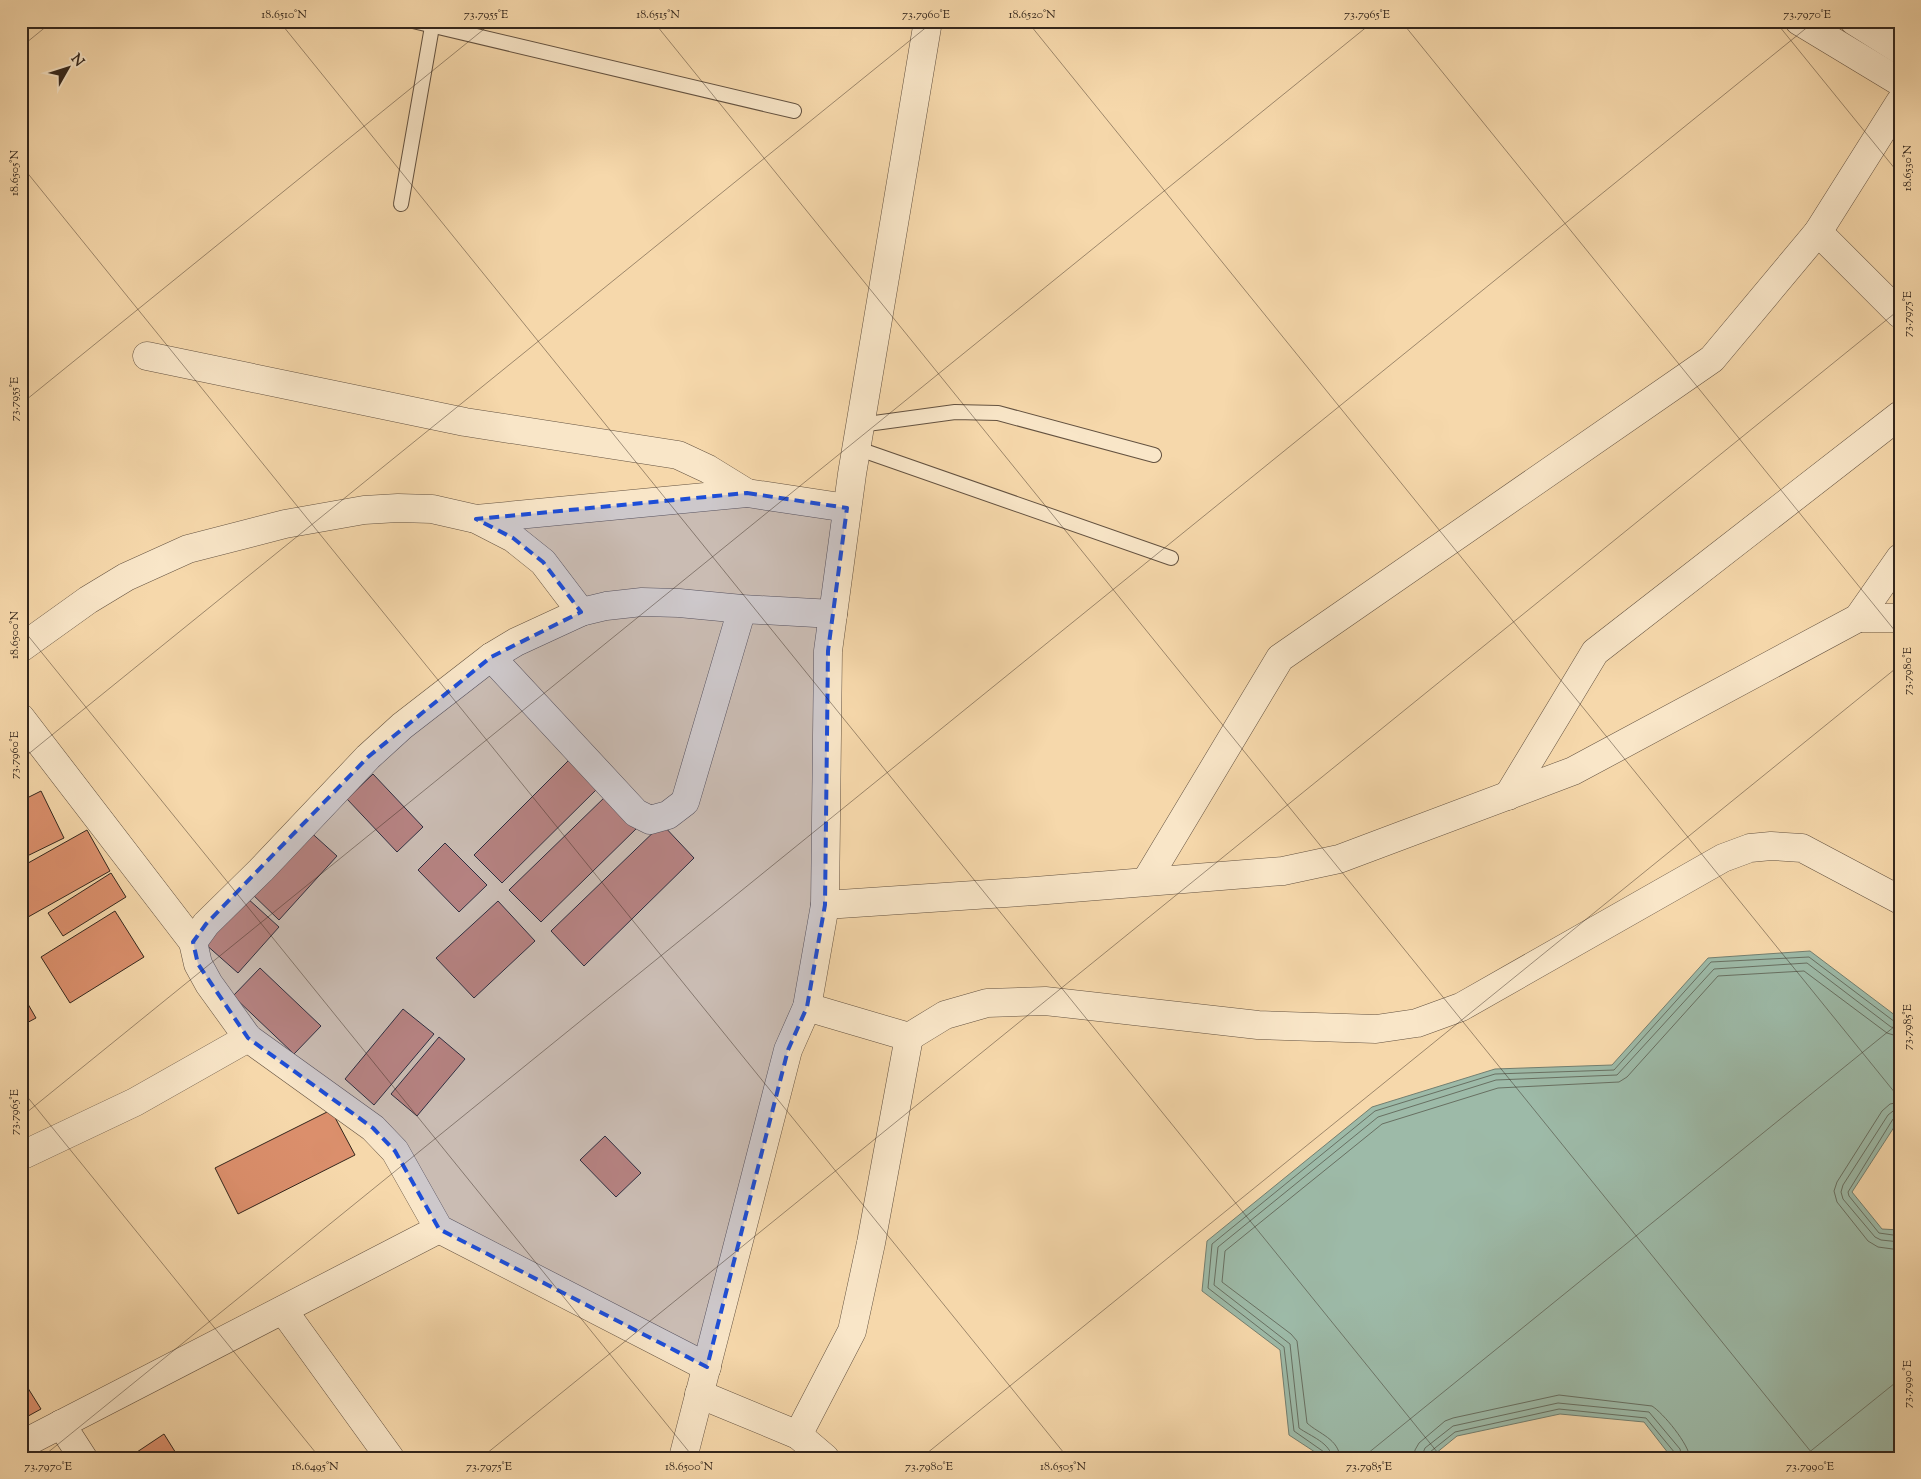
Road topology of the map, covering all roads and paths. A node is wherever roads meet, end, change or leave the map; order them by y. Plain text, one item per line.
1 (413, 21) edge
2 (928, 21) edge
3 (1799, 21) edge
4 (1854, 21) edge
5 (432, 23) edge
6 (1900, 50) edge
7 (1900, 82) edge
8 (1900, 102) edge
9 (794, 111) dead end
10 (401, 204) dead end
11 (1818, 232) junction
12 (1900, 314) edge
13 (147, 356) dead end
14 (1900, 415) edge
15 (858, 437) junction
16 (1154, 455) dead end
17 (747, 493) junction
18 (847, 508) junction
19 (476, 519) junction
20 (1171, 558) dead end
21 (1900, 558) edge
22 (742, 609) junction
23 (581, 612) junction
24 (833, 614) junction
25 (1858, 618) junction
26 (1900, 618) edge
27 (21, 648) edge
28 (491, 657) junction
29 (23, 722) edge
30 (1508, 796) junction
31 (1146, 881) junction
32 (1900, 900) edge
33 (825, 905) junction
34 (193, 942) junction
35 (807, 1007) junction
36 (248, 1038) junction
37 (909, 1038) junction
38 (21, 1156) edge
39 (439, 1229) junction
40 (283, 1310) junction
41 (706, 1367) junction
42 (699, 1394) junction
43 (61, 1424) junction
44 (798, 1435) junction
45 (21, 1445) edge
46 (83, 1458) edge
47 (390, 1458) edge
48 (683, 1458) edge
49 (824, 1458) edge

1 - 5 lane
2 - 15 street
3 - 7 street
4 - 6 street
5 - 9 lane
5 - 10 lane
8 - 11 street
11 - 12 street
11 - 31 street
13 - 17 street
14 - 30 street
15 - 16 lane
15 - 18 street
15 - 20 lane
17 - 18 street
17 - 19 street
18 - 24 street
19 - 23 street
19 - 27 street
21 - 25 street
22 - 23 street
22 - 24 street
22 - 28 street
23 - 28 street
24 - 33 street
25 - 26 street
25 - 30 street
28 - 34 street
29 - 34 street
30 - 31 street
31 - 33 street
32 - 37 street
33 - 35 street
34 - 36 street
35 - 37 street
35 - 41 street
36 - 38 street
36 - 39 street
37 - 44 street
39 - 40 street
39 - 41 street
40 - 43 street
40 - 47 street
41 - 42 street
42 - 44 street
42 - 48 street
43 - 45 street
43 - 46 street
44 - 49 street

